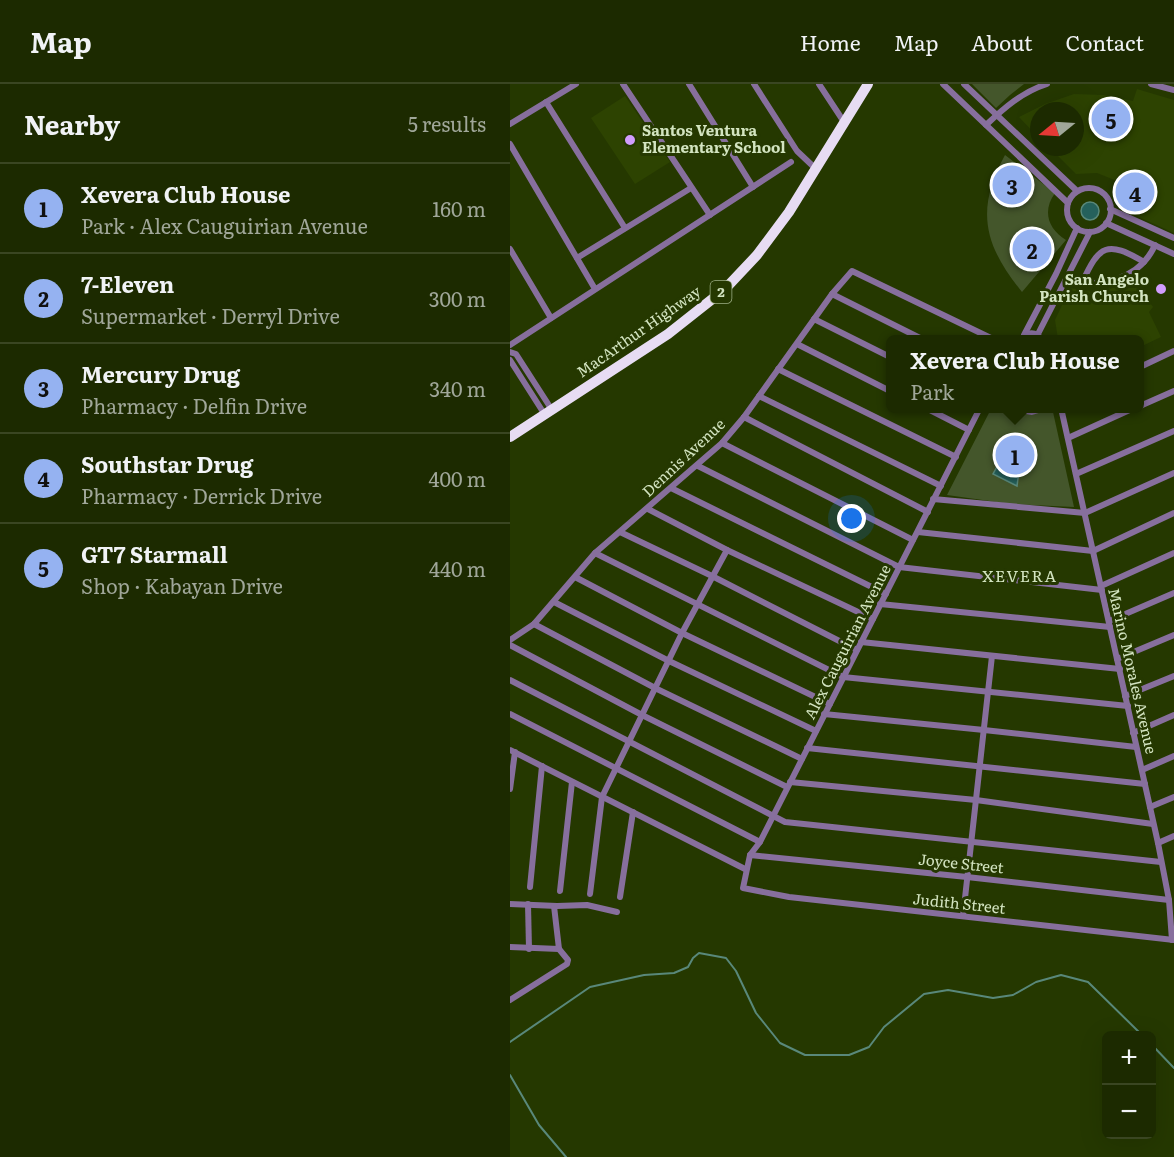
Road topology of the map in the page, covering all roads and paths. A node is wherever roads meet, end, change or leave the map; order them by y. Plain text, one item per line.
1 (576, 84) edge
2 (623, 84) edge
3 (689, 84) edge
4 (754, 84) edge
5 (819, 84) edge
6 (868, 84) edge
7 (943, 84) edge
8 (964, 84) edge
9 (1047, 84) edge
10 (1151, 84) edge
11 (1174, 90) edge
12 (546, 102) junction
13 (996, 115) junction
14 (845, 123) junction
15 (510, 124) edge
16 (986, 125) junction
17 (510, 144) edge
18 (791, 162) dead end
19 (817, 169) junction
20 (753, 187) junction
21 (691, 188) junction
22 (1077, 191) junction
23 (1068, 203) junction
24 (1110, 209) junction
25 (710, 215) junction
26 (1106, 223) junction
27 (626, 228) junction
28 (1077, 228) junction
29 (1090, 232) junction
30 (1174, 238) edge
31 (1155, 245) junction
32 (510, 249) edge
33 (1174, 254) edge
34 (577, 258) junction
35 (1144, 261) junction
36 (1066, 278) junction
37 (1082, 283) junction
38 (595, 290) junction
39 (832, 294) junction
40 (551, 318) junction
41 (814, 319) junction
42 (916, 335) edge
43 (987, 335) edge
44 (1023, 335) edge
45 (1041, 335) edge
46 (797, 344) junction
47 (510, 345) edge
48 (1174, 351) edge
49 (510, 352) edge
50 (886, 355) edge
51 (510, 360) edge
52 (1144, 365) edge
53 (523, 366) junction
54 (778, 369) junction
55 (517, 370) junction
56 (536, 386) junction
57 (886, 388) edge
58 (530, 390) junction
59 (1174, 391) edge
60 (759, 396) junction
61 (1144, 404) edge
62 (548, 412) junction
63 (936, 413) edge
64 (978, 413) edge
65 (1062, 413) edge
66 (1123, 413) edge
67 (744, 417) junction
68 (969, 430) junction
69 (1174, 431) edge
70 (510, 437) edge
71 (1068, 438) junction
72 (722, 444) junction
73 (956, 457) junction
74 (698, 466) junction
75 (1174, 473) edge
76 (1076, 474) junction
77 (941, 486) junction
78 (671, 488) junction
79 (933, 499) junction
80 (648, 509) junction
81 (928, 512) junction
82 (1085, 513) junction
83 (1174, 513) edge
84 (620, 532) junction
85 (918, 532) junction
86 (913, 540) junction
87 (727, 550) junction
88 (1093, 550) junction
89 (595, 553) junction
90 (1174, 553) edge
91 (899, 567) junction
92 (712, 576) junction
93 (575, 577) junction
94 (1101, 588) junction
95 (1174, 593) edge
96 (886, 594) junction
97 (554, 602) junction
98 (880, 604) junction
99 (698, 605) junction
100 (873, 619) junction
101 (534, 624) junction
102 (1109, 624) junction
103 (682, 633) junction
104 (1174, 634) edge
105 (510, 640) edge
106 (861, 642) junction
107 (510, 645) edge
108 (857, 650) junction
109 (992, 656) junction
110 (1117, 659) junction
111 (669, 661) junction
112 (1119, 669) junction
113 (1174, 676) edge
114 (843, 677) junction
115 (510, 680) edge
116 (657, 689) junction
117 (987, 692) junction
118 (1125, 696) junction
119 (830, 704) junction
120 (1128, 706) junction
121 (510, 714) edge
122 (824, 714) junction
123 (642, 715) junction
124 (1174, 715) edge
125 (984, 730) junction
126 (816, 731) junction
127 (1133, 733) junction
128 (628, 741) junction
129 (1136, 747) junction
130 (807, 748) junction
131 (512, 751) edge
132 (1174, 756) edge
133 (802, 759) junction
134 (542, 766) junction
135 (980, 766) junction
136 (615, 768) junction
137 (1142, 770) junction
138 (572, 782) junction
139 (1145, 784) junction
140 (788, 785) junction
141 (510, 789) edge
142 (602, 797) junction
143 (1174, 797) edge
144 (976, 800) junction
145 (1150, 807) junction
146 (633, 812) junction
147 (773, 816) junction
148 (1153, 824) junction
149 (1174, 836) edge
150 (760, 842) junction
151 (971, 843) junction
152 (1158, 843) junction
153 (750, 855) junction
154 (1161, 862) junction
155 (745, 869) junction
156 (967, 877) junction
157 (1174, 878) edge
158 (1166, 882) junction
159 (530, 887) dead end
160 (743, 888) joint
161 (560, 891) dead end
162 (590, 894) dead end
163 (620, 897) dead end
164 (1169, 900) junction
165 (510, 904) edge
166 (528, 904) junction
167 (554, 906) junction
168 (617, 912) dead end
169 (963, 916) junction
170 (1173, 920) edge
171 (1173, 940) edge
172 (510, 947) edge
173 (529, 949) junction
174 (559, 950) junction
175 (510, 999) edge

1 - 12 street
2 - 21 street
3 - 20 street
4 - 19 street
5 - 14 street
6 - 14 highway, MacArthur Highway / 2
7 - 16 street
8 - 13 street
9 - 13 street
10 - 11 street
12 - 15 street
12 - 27 street
13 - 16 street
13 - 22 street
14 - 19 highway, MacArthur Highway / 2
16 - 23 street
17 - 34 street
18 - 20 street
19 - 62 highway, MacArthur Highway / 2
20 - 25 street
21 - 25 street
21 - 27 street
22 - 23 street
22 - 24 street
23 - 28 street
24 - 26 street
24 - 30 street
25 - 38 street
26 - 29 street
26 - 31 street
27 - 34 street
28 - 29 street
28 - 44 street
29 - 36 street
31 - 33 street
31 - 35 street
32 - 40 street
34 - 38 street
35 - 37 street
35 - 37 street
36 - 37 street
36 - 45 street
38 - 40 street
39 - 41 street, Dennis Avenue
39 - 42 street
39 - 43 street, Dennis Avenue
40 - 47 street
41 - 46 street, Dennis Avenue
41 - 50 street
46 - 54 street, Dennis Avenue
46 - 57 street
48 - 52 street
49 - 53 street
51 - 55 street
53 - 55 street
53 - 56 street
54 - 60 street, Dennis Avenue
54 - 73 street
55 - 58 street
56 - 58 street
56 - 62 street
58 - 62 street
59 - 61 street
60 - 67 street, Dennis Avenue
60 - 77 street
62 - 70 highway, MacArthur Highway / 2
63 - 68 street
64 - 68 street, Alex Cauguirian Avenue
65 - 71 street, Marino Morales Avenue
66 - 71 street
67 - 72 street, Dennis Avenue
67 - 81 street
68 - 73 street, Alex Cauguirian Avenue
69 - 76 street
71 - 76 street, Marino Morales Avenue
72 - 74 street, Dennis Avenue
72 - 86 street
73 - 77 street, Alex Cauguirian Avenue
74 - 78 street, Dennis Avenue
74 - 91 street
75 - 82 street
76 - 82 street, Marino Morales Avenue
77 - 79 street, Alex Cauguirian Avenue
78 - 80 street, Dennis Avenue
78 - 96 street
79 - 81 street, Alex Cauguirian Avenue
79 - 82 street
80 - 84 street, Dennis Avenue
80 - 87 street
81 - 85 street, Alex Cauguirian Avenue
82 - 88 street, Marino Morales Avenue
83 - 88 street
84 - 89 street, Dennis Avenue
84 - 92 street
85 - 86 street, Alex Cauguirian Avenue
85 - 88 street
86 - 91 street, Alex Cauguirian Avenue
87 - 92 street
87 - 100 street
88 - 94 street, Marino Morales Avenue
89 - 93 street, Dennis Avenue
89 - 99 street
90 - 94 street
91 - 94 street
91 - 96 street, Alex Cauguirian Avenue
92 - 99 street
92 - 108 street
93 - 97 street, Dennis Avenue
93 - 103 street
94 - 102 street, Marino Morales Avenue
95 - 102 street
96 - 98 street, Alex Cauguirian Avenue
97 - 101 street, Dennis Avenue
97 - 111 street
98 - 100 street, Alex Cauguirian Avenue
98 - 102 street
99 - 103 street
99 - 114 street
100 - 106 street, Alex Cauguirian Avenue
101 - 105 street, Dennis Avenue
101 - 116 street
102 - 110 street, Marino Morales Avenue
103 - 111 street
103 - 119 street
104 - 110 street
106 - 108 street, Alex Cauguirian Avenue
106 - 109 street
107 - 123 street
108 - 114 street, Alex Cauguirian Avenue
109 - 112 street
109 - 117 street
110 - 112 street, Marino Morales Avenue
111 - 116 street
111 - 126 street
112 - 118 street, Marino Morales Avenue
113 - 118 street
114 - 117 street
114 - 119 street, Alex Cauguirian Avenue
115 - 128 street
116 - 123 street
116 - 133 street
117 - 120 street
117 - 125 street
118 - 120 street, Marino Morales Avenue
119 - 122 street, Alex Cauguirian Avenue
120 - 127 street, Marino Morales Avenue
121 - 136 street
122 - 125 street
122 - 126 street, Alex Cauguirian Avenue
123 - 128 street
123 - 140 street
124 - 127 street
125 - 129 street
125 - 135 street
126 - 130 street, Alex Cauguirian Avenue
127 - 129 street, Marino Morales Avenue
128 - 136 street
128 - 147 street
129 - 137 street, Marino Morales Avenue
130 - 133 street, Alex Cauguirian Avenue
130 - 135 street
131 - 134 street
131 - 141 street
132 - 137 street
133 - 140 street, Alex Cauguirian Avenue
134 - 138 street
134 - 159 street
135 - 139 street
135 - 144 street
136 - 142 street
136 - 150 street
137 - 139 street, Marino Morales Avenue
138 - 142 street
138 - 161 street
139 - 145 street, Marino Morales Avenue
140 - 144 street
140 - 147 street, Alex Cauguirian Avenue
142 - 146 street
142 - 162 street
143 - 145 street
144 - 148 street
144 - 151 street
145 - 148 street, Marino Morales Avenue
146 - 155 street
146 - 163 street
147 - 150 street, Alex Cauguirian Avenue
147 - 151 street
148 - 152 street, Marino Morales Avenue
149 - 152 street
150 - 153 street, Alex Cauguirian Avenue
151 - 154 street
151 - 156 street
152 - 154 street, Marino Morales Avenue
153 - 155 street, Alex Cauguirian Avenue
153 - 156 street, Joyce Street
154 - 158 street, Marino Morales Avenue
155 - 160 street, Alex Cauguirian Avenue
156 - 164 street, Joyce Street
156 - 169 street
157 - 158 street
158 - 164 street, Marino Morales Avenue
160 - 169 street, Judith Street
164 - 170 street, Marino Morales Avenue
165 - 166 street
166 - 167 street
166 - 173 street
167 - 168 street
167 - 174 street
169 - 171 street, Judith Street
170 - 171 street, Marino Morales Avenue
172 - 173 street
173 - 174 street
174 - 175 street

